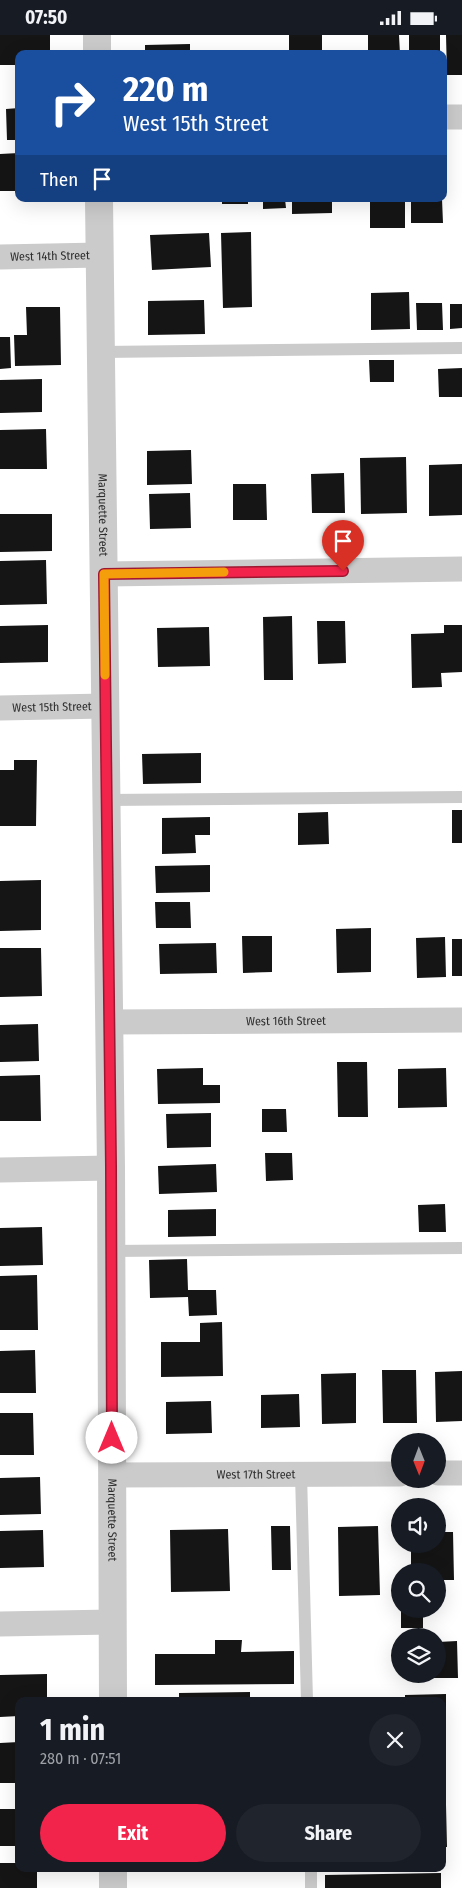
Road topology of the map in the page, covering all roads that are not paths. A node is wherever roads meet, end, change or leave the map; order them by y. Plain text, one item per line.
1 (97, 35) edge
2 (97, 50) edge
3 (447, 117) edge
4 (462, 117) edge
5 (99, 202) edge
6 (100, 255) junction
7 (0, 257) edge
8 (462, 347) edge
9 (101, 352) junction
10 (462, 569) edge
11 (104, 574) junction
12 (106, 706) junction
13 (0, 707) edge
14 (462, 797) edge
15 (107, 801) junction
16 (462, 1020) edge
17 (110, 1022) junction
18 (111, 1167) junction
19 (0, 1170) edge
20 (462, 1249) edge
21 (112, 1251) junction
22 (446, 1473) edge
23 (462, 1473) edge
24 (301, 1474) junction
25 (391, 1474) edge
26 (112, 1475) junction
27 (112, 1622) junction
28 (0, 1625) edge
29 (113, 1697) edge
30 (307, 1697) edge
31 (113, 1872) edge
32 (311, 1872) edge
33 (113, 1888) edge
34 (311, 1888) edge

1 - 2 street
3 - 4 street
5 - 6 street, Marquette Street
6 - 7 street, West 14th Street
6 - 9 street, Marquette Street
8 - 9 lane
9 - 11 street, Marquette Street
10 - 11 street
11 - 12 street, Marquette Street
12 - 13 street, West 15th Street
12 - 15 street, Marquette Street
14 - 15 lane
15 - 17 street, Marquette Street
16 - 17 street, West 16th Street
17 - 18 street, Marquette Street
18 - 19 street
18 - 21 street, Marquette Street
20 - 21 lane
21 - 26 street, Marquette Street
22 - 23 street
24 - 25 street, West 17th Street
24 - 26 street, West 17th Street
24 - 30 lane
26 - 27 street, Marquette Street
27 - 28 street
27 - 29 street, Marquette Street
31 - 33 street
32 - 34 lane

